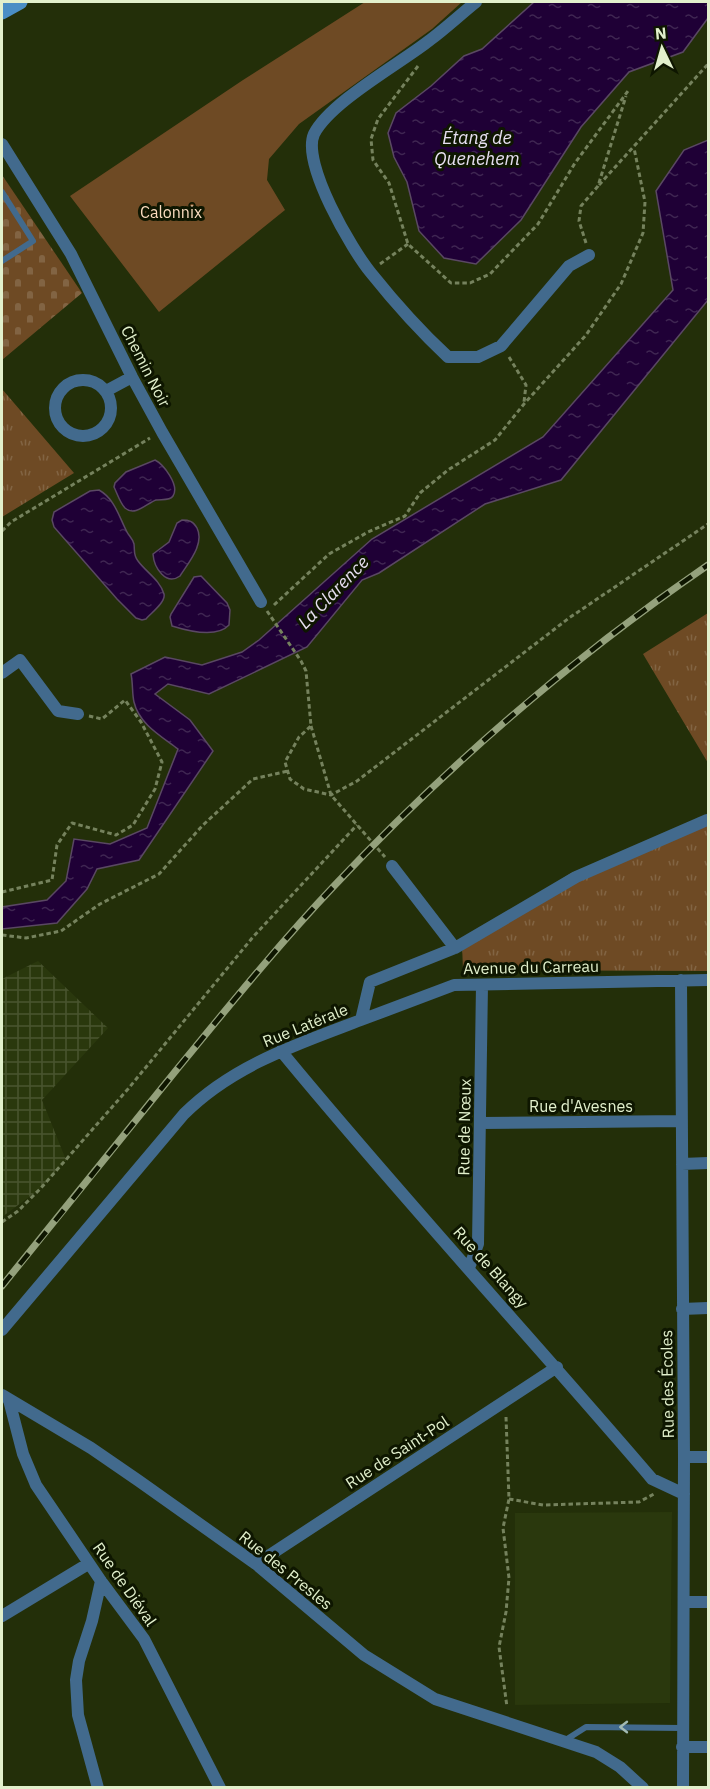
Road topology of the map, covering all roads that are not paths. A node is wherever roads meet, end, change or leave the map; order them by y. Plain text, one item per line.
1 (20, 2) edge
2 (476, 2) edge
3 (2, 12) edge
4 (2, 144) edge
5 (2, 192) edge
6 (590, 255) road end
7 (2, 261) edge
8 (132, 377) junction
9 (106, 391) junction
10 (264, 607) road end
11 (2, 673) edge
12 (78, 714) road end
13 (707, 820) dead end
14 (392, 866) road end
15 (455, 948) junction
16 (681, 980) junction
17 (708, 980) edge
18 (483, 985) junction
19 (361, 1020) junction
20 (281, 1052) junction
21 (682, 1121) junction
22 (481, 1123) junction
23 (708, 1163) edge
24 (682, 1164) junction
25 (469, 1268) junction
26 (708, 1308) edge
27 (682, 1309) junction
28 (2, 1330) edge
29 (557, 1367) junction
30 (5, 1398) edge
31 (684, 1457) junction
32 (708, 1457) edge
33 (684, 1494) junction
34 (88, 1564) junction
35 (256, 1564) junction
36 (101, 1581) junction
37 (684, 1602) junction
38 (708, 1602) edge
39 (2, 1616) edge
40 (682, 1728) junction
41 (564, 1741) junction
42 (682, 1747) junction
43 (708, 1747) edge
44 (98, 1788) edge
45 (220, 1788) edge
46 (643, 1788) edge
47 (683, 1788) edge

1 - 3 street
2 - 6 street
4 - 8 street, Chemin Noir
5 - 7 lane
8 - 9 street
8 - 10 street, Chemin Noir
9 - 9 street
11 - 12 street
13 - 15 street, Rue Latérale
14 - 15 street
15 - 19 street, Rue Latérale
16 - 17 street, Avenue du Carreau
16 - 18 street, Avenue du Carreau
16 - 21 street, Rue des Écoles
18 - 19 street, Avenue du Carreau
18 - 22 street, Rue de Nœux
19 - 20 street, Rue Latérale
20 - 25 street, Rue de Blangy
20 - 28 street, Rue Latérale
21 - 22 street, Rue d'Avesnes
21 - 24 street, Rue des Écoles
22 - 25 street, Rue de Nœux
23 - 24 street
24 - 27 street, Rue des Écoles
25 - 29 street, Rue de Blangy
26 - 27 street
27 - 31 street, Rue des Écoles
29 - 33 street, Rue de Blangy
29 - 35 street, Rue de Saint-Pol
30 - 34 street, Rue de Diéval
30 - 35 street, Rue des Presles
31 - 32 street
31 - 33 street, Rue des Écoles
33 - 37 street, Rue des Écoles
34 - 36 street, Rue de Diéval
34 - 39 street
35 - 41 street, Rue des Presles
36 - 44 street
36 - 45 street, Rue de Diéval
37 - 38 street
37 - 40 street, Rue des Écoles
40 -> 41 lane
40 - 42 street, Rue des Écoles
41 - 46 street, Rue des Presles
42 - 43 street
42 - 47 street, Rue des Écoles

